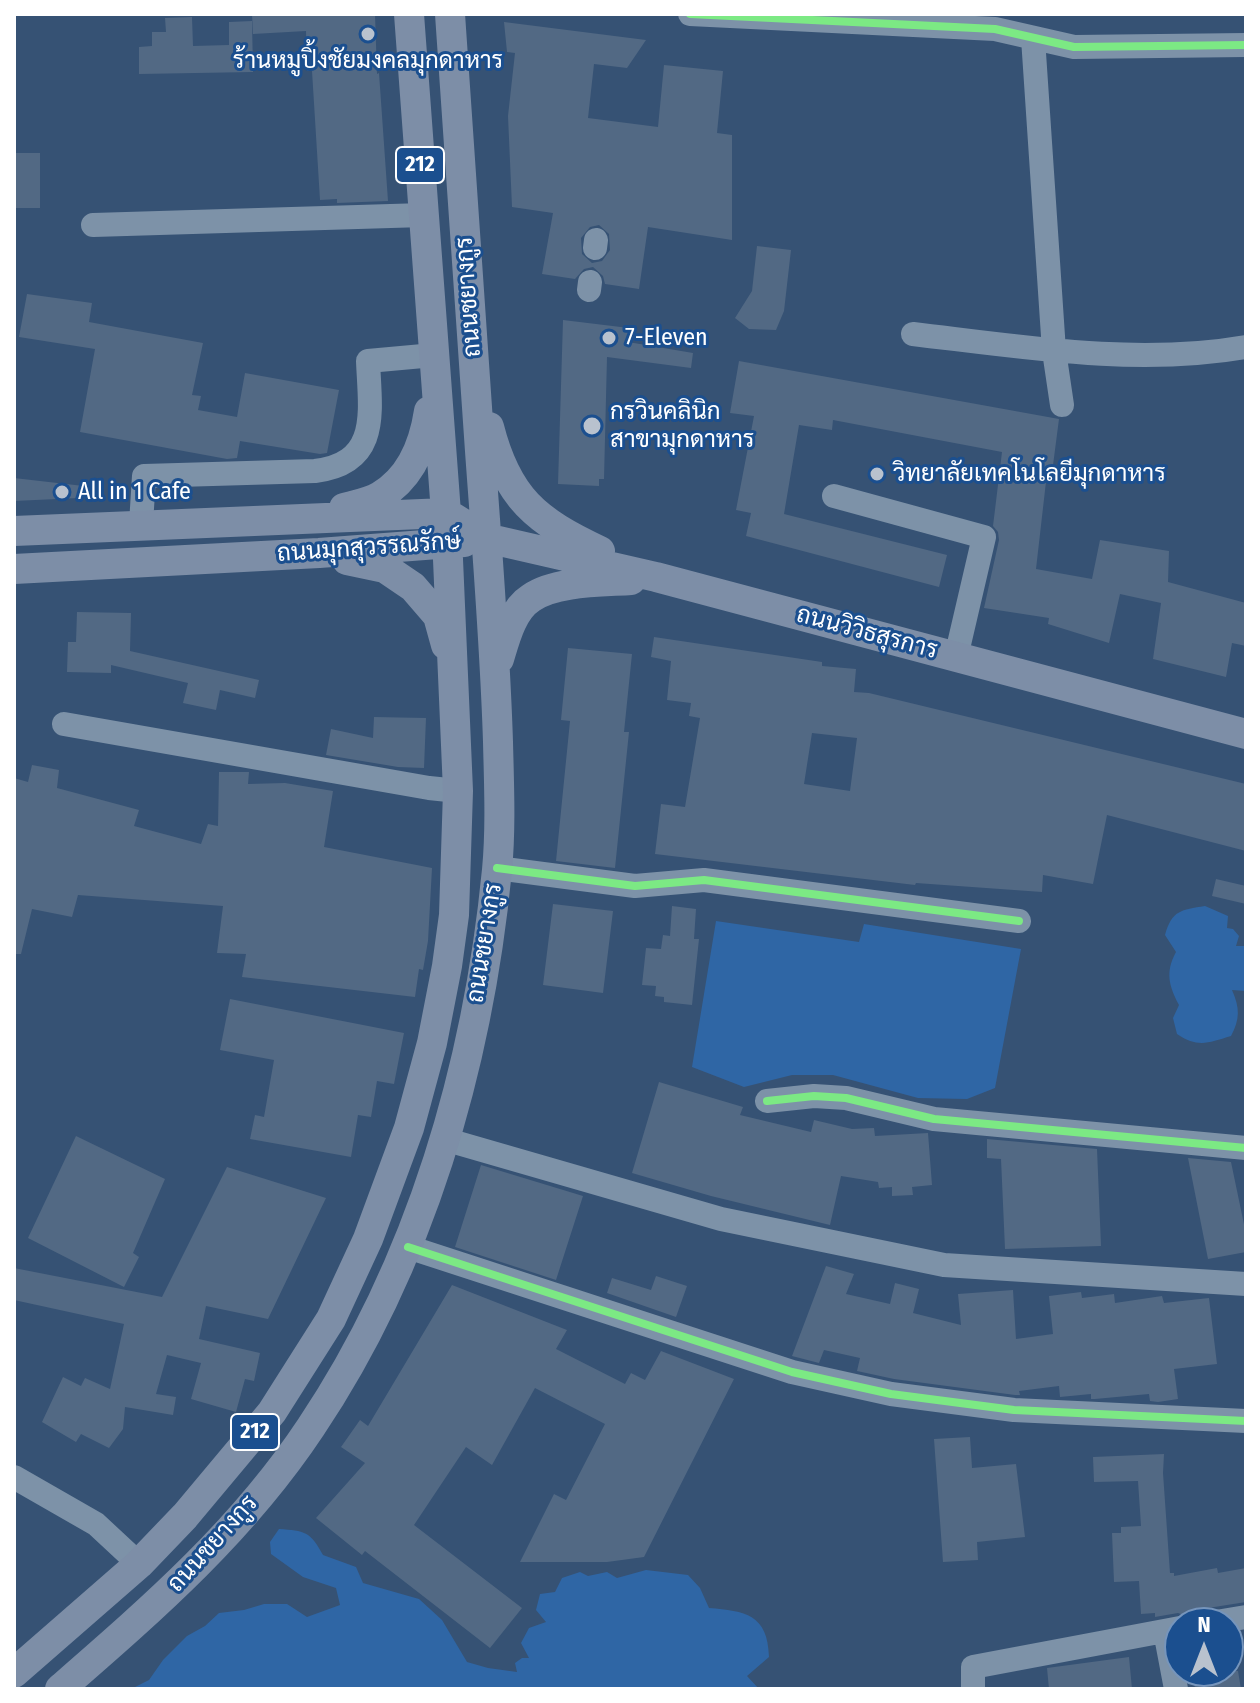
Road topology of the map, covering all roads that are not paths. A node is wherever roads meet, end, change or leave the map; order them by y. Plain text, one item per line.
1 (409, 14) edge
2 (450, 14) edge
3 (690, 14) edge
4 (1033, 38) junction
5 (1246, 45) edge
6 (424, 215) junction
7 (93, 225) dead end
8 (913, 334) dead end
9 (1246, 347) edge
10 (1054, 351) junction
11 (435, 364) junction
12 (474, 366) junction
13 (1062, 405) dead end
14 (834, 496) dead end
15 (446, 513) junction
16 (312, 518) junction
17 (141, 524) junction
18 (14, 531) edge
19 (486, 538) junction
20 (447, 545) junction
21 (319, 553) junction
22 (14, 569) edge
23 (656, 577) junction
24 (956, 657) junction
25 (496, 673) junction
26 (455, 677) junction
27 (64, 724) dead end
28 (1246, 734) edge
29 (458, 791) junction
30 (497, 868) junction
31 (1019, 921) dead end
32 (767, 1101) dead end
33 (444, 1139) junction
34 (1246, 1148) edge
35 (408, 1247) junction
36 (1246, 1284) edge
37 (1246, 1421) edge
38 (14, 1477) edge
39 (139, 1564) junction
40 (1164, 1631) edge
41 (14, 1673) edge
42 (60, 1689) edge
43 (973, 1689) edge

1 - 6 main road, ถนนชยางกูร / 212
2 - 12 main road, ถนนชยางกูร / 212
3 - 4 street
4 - 5 street
4 - 10 street
6 - 7 street
6 - 11 main road, ถนนชยางกูร / 212
8 - 10 street
9 - 10 street
10 - 13 street
11 - 15 main road, ถนนชยางกูร / 212
11 - 16 main road
11 - 17 street
12 - 19 main road, ถนนชยางกูร / 212
12 - 23 main road
14 - 24 street
15 - 16 main road, ถนนมุกสุวรรณรักษ์
15 - 19 main road, ถนนมุกสุวรรณรักษ์
15 - 20 main road, ถนนชยางกูร / 212
16 - 17 main road, ถนนมุกสุวรรณรักษ์
17 - 18 main road, ถนนมุกสุวรรณรักษ์
19 - 20 main road, ถนนมุกสุวรรณรักษ์
19 - 23 main road, ถนนวิวิธสุรการ
19 - 25 main road, ถนนชยางกูร / 212
20 - 21 main road, ถนนมุกสุวรรณรักษ์
20 - 26 main road, ถนนชยางกูร / 212
21 - 22 main road, ถนนมุกสุวรรณรักษ์
21 - 26 main road
23 - 24 main road, ถนนวิวิธสุรการ
23 - 25 main road
24 - 28 main road, ถนนวิวิธสุรการ
25 - 30 main road, ถนนชยางกูร / 212
26 - 29 main road, ถนนชยางกูร / 212
27 - 29 street
29 - 39 main road, ถนนชยางกูร / 212
30 - 31 street
30 - 33 main road, ถนนชยางกูร / 212
32 - 34 street
33 - 35 main road, ถนนชยางกูร / 212
33 - 36 street
35 - 37 street
35 - 42 main road, ถนนชยางกูร / 212
38 - 39 street
39 - 41 main road, ถนนชยางกูร / 212
40 - 43 street

